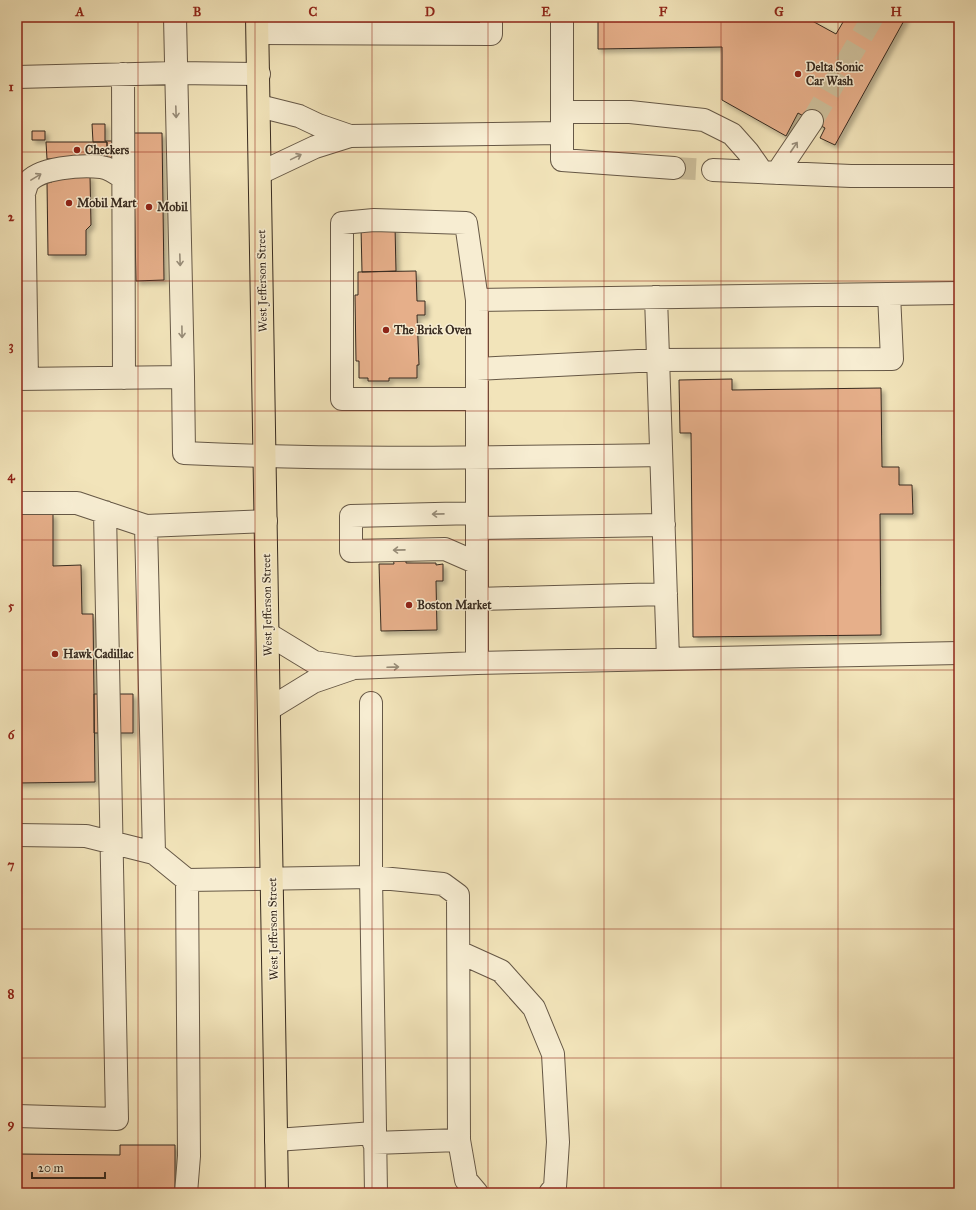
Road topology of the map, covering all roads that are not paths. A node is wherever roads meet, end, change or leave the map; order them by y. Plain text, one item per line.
1 (175, 17) edge
2 (491, 17) edge
3 (562, 17) edge
4 (257, 25) edge
5 (175, 73) junction
6 (123, 74) junction
7 (258, 74) junction
8 (17, 77) edge
9 (259, 106) junction
10 (812, 121) tunnel mouth
11 (562, 122) junction
12 (350, 136) junction
13 (674, 168) tunnel mouth
14 (712, 170) tunnel mouth
15 (769, 172) junction
16 (260, 173) junction
17 (959, 176) edge
18 (123, 178) junction
19 (889, 294) junction
20 (959, 294) edge
21 (656, 297) junction
22 (477, 300) junction
23 (658, 360) junction
24 (477, 369) junction
25 (183, 376) junction
26 (124, 378) junction
27 (22, 379) edge
28 (477, 399) junction
29 (662, 454) junction
30 (265, 457) junction
31 (477, 457) junction
32 (17, 503) edge
33 (105, 512) junction
34 (266, 521) junction
35 (477, 521) junction
36 (664, 525) junction
37 (146, 526) junction
38 (477, 563) junction
39 (666, 594) junction
40 (477, 599) junction
41 (268, 634) junction
42 (959, 653) edge
43 (668, 659) junction
44 (477, 663) junction
45 (354, 668) junction
46 (371, 703) dead end
47 (269, 709) junction
48 (17, 835) edge
49 (112, 842) junction
50 (154, 853) junction
51 (371, 877) junction
52 (187, 880) junction
53 (272, 880) junction
54 (459, 952) junction
55 (17, 1116) edge
56 (374, 1138) junction
57 (276, 1140) junction
58 (459, 1140) junction
59 (186, 1193) edge
60 (277, 1193) edge
61 (376, 1193) edge
62 (477, 1193) edge
63 (550, 1193) edge

1 - 5 lane
2 - 4 lane
3 - 11 lane
4 - 7 main road, West Jefferson Street
5 - 6 lane
5 - 7 lane
5 -> 25 lane
6 - 8 lane
6 - 18 lane
7 - 9 main road, West Jefferson Street
9 - 12 lane
9 - 16 main road, West Jefferson Street
15 -> 10 lane
11 - 12 lane
11 - 13 lane
11 - 15 lane
16 -> 12 lane
14 - 15 lane
15 - 17 lane
16 - 30 main road, West Jefferson Street
18 - 26 lane
27 -> 18 lane
19 - 20 lane
19 - 21 lane
19 - 23 lane
21 - 22 lane
21 - 23 lane
22 - 24 lane
22 - 28 lane
23 - 24 lane
23 - 29 lane
24 - 28 lane
25 - 26 lane
25 - 30 lane
26 - 27 lane
28 - 31 lane
29 - 31 lane
29 - 36 lane
30 - 31 lane
30 - 34 main road, West Jefferson Street
31 - 35 lane
32 - 33 lane
33 - 37 lane
33 - 49 lane
34 - 37 lane
34 - 41 main road, West Jefferson Street
35 - 36 lane
35 - 38 lane
35 - 38 lane
36 - 39 lane
37 - 50 lane
38 - 40 lane
39 - 40 lane
39 - 43 lane
40 - 44 lane
41 - 45 lane
41 - 47 main road, West Jefferson Street
42 - 43 lane
43 - 44 lane
45 -> 44 lane
45 - 47 lane
46 - 51 lane
47 - 53 main road, West Jefferson Street
48 - 49 lane
49 - 50 lane
49 - 55 lane
50 - 52 lane
51 - 53 lane
51 - 54 lane
51 - 56 lane
52 - 53 lane
52 - 59 lane
53 - 57 main road, West Jefferson Street
54 - 58 lane
54 - 63 lane
56 - 57 lane
56 - 58 lane
56 - 61 lane
57 - 60 main road, West Jefferson Street
58 - 62 lane

